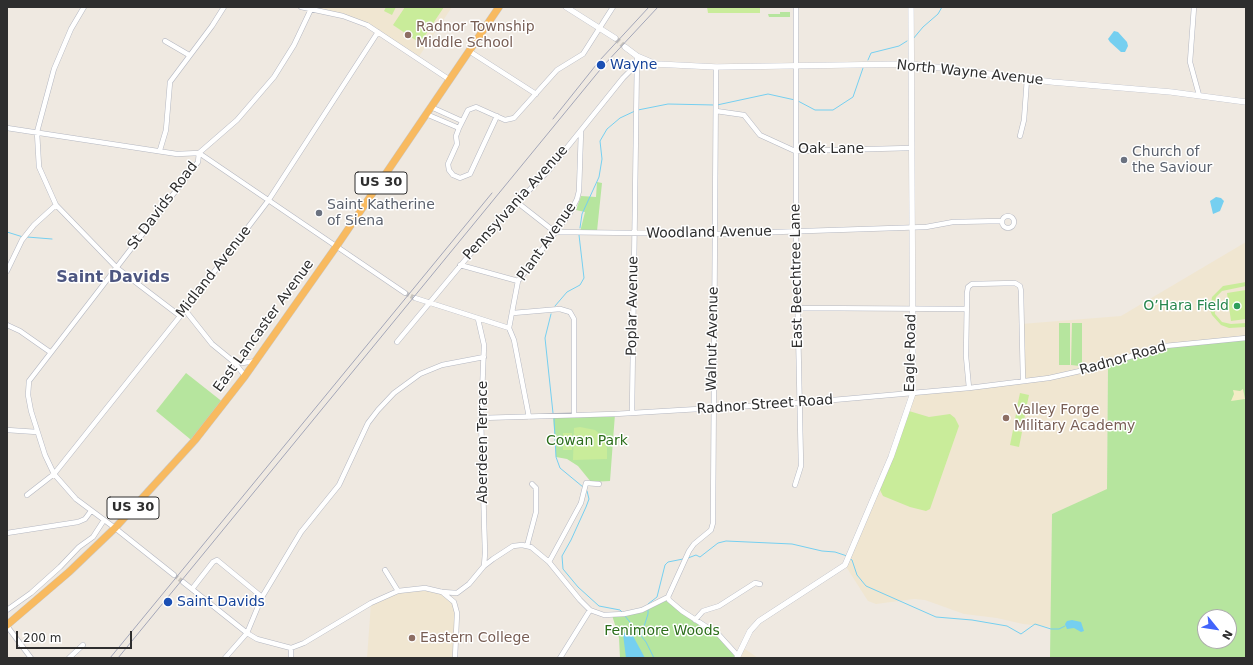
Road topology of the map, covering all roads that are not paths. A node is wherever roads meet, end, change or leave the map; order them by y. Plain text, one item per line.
1 (84, 7) edge
2 (224, 7) edge
3 (301, 7) edge
4 (499, 7) edge
5 (566, 7) edge
6 (613, 7) edge
7 (796, 7) edge
8 (911, 7) edge
9 (1194, 7) edge
10 (312, 8) edge
11 (599, 29) junction
12 (378, 32) junction
13 (614, 38) tunnel mouth
14 (164, 41) dead end
15 (625, 47) tunnel mouth
16 (469, 51) junction
17 (189, 55) junction
18 (637, 56) junction
19 (911, 64) junction
20 (636, 65) junction
21 (796, 65) junction
22 (716, 67) junction
23 (1027, 79) junction
24 (450, 80) junction
25 (536, 94) junction
26 (1199, 95) junction
27 (1246, 102) edge
28 (431, 107) junction
29 (716, 111) junction
30 (426, 114) junction
31 (497, 116) junction
32 (462, 122) junction
33 (7, 128) edge
34 (459, 128) junction
35 (581, 131) junction
36 (37, 132) junction
37 (1020, 136) dead end
38 (911, 148) junction
39 (160, 150) junction
40 (795, 151) junction
41 (199, 153) junction
42 (268, 201) junction
43 (518, 203) junction
44 (56, 205) junction
45 (1002, 221) dead end
46 (911, 228) junction
47 (554, 232) junction
48 (796, 232) junction
49 (633, 234) junction
50 (715, 234) junction
51 (336, 247) junction
52 (460, 265) junction
53 (117, 268) junction
54 (7, 271) edge
55 (518, 281) junction
56 (405, 293) tunnel mouth
57 (415, 298) tunnel mouth
58 (429, 303) junction
59 (798, 308) junction
60 (912, 308) junction
61 (966, 309) junction
62 (185, 310) junction
63 (513, 313) junction
64 (180, 316) junction
65 (478, 319) junction
66 (7, 325) edge
67 (508, 328) junction
68 (1246, 338) edge
69 (398, 342) dead end
70 (50, 352) junction
71 (228, 356) junction
72 (484, 358) junction
73 (256, 361) junction
74 (245, 376) junction
75 (1049, 378) joint
76 (1023, 381) junction
77 (969, 388) junction
78 (913, 393) junction
79 (799, 403) junction
80 (713, 408) junction
81 (632, 413) junction
82 (574, 415) junction
83 (529, 417) junction
84 (481, 418) junction
85 (7, 430) edge
86 (37, 432) junction
87 (54, 474) junction
88 (532, 484) dead end
89 (599, 484) dead end
90 (795, 485) dead end
91 (27, 495) dead end
92 (91, 511) junction
93 (104, 520) junction
94 (115, 528) junction
95 (7, 532) edge
96 (526, 546) junction
97 (549, 562) junction
98 (484, 566) junction
99 (385, 570) dead end
100 (174, 575) tunnel mouth
101 (183, 582) tunnel mouth
102 (760, 584) dead end
103 (192, 589) junction
104 (398, 591) junction
105 (442, 592) junction
106 (457, 593) junction
107 (262, 597) junction
108 (668, 597) junction
109 (454, 602) junction
110 (7, 610) edge
111 (590, 610) junction
112 (695, 620) junction
113 (7, 626) edge
114 (247, 633) junction
115 (83, 645) dead end
116 (291, 648) junction
117 (737, 657) edge
118 (31, 658) edge
119 (69, 658) edge
120 (225, 658) edge
121 (291, 658) edge
122 (455, 658) edge
123 (560, 658) edge

1 - 36 street
2 - 17 street
3 - 10 street
4 - 16 highway, East Lancaster Avenue / US 30
5 - 11 street
6 - 11 street
7 - 21 street, East Beechtree Lane
8 - 19 street, Eagle Road
9 - 26 street
10 - 12 street
10 - 41 street
11 - 13 street
11 - 25 street
12 - 24 street
12 - 42 street, Midland Avenue
14 - 17 street
15 - 18 street, North Wayne Avenue
16 - 24 highway, East Lancaster Avenue / US 30
16 - 25 street
17 - 39 street
18 - 20 street, Poplar Avenue
18 - 22 street, North Wayne Avenue
19 - 21 street, North Wayne Avenue
19 - 23 street, North Wayne Avenue
19 - 38 street, Eagle Road
20 - 35 street, Pennsylvania Avenue
20 - 49 street, Poplar Avenue
21 - 22 street, North Wayne Avenue
21 - 40 street, East Beechtree Lane
22 - 29 street, Walnut Avenue
23 - 26 street, North Wayne Avenue
23 - 37 street
24 - 28 highway, East Lancaster Avenue / US 30
25 - 31 street
26 - 27 street, North Wayne Avenue
28 - 30 highway, East Lancaster Avenue / US 30
28 - 32 street
29 - 40 street, Oak Lane
29 - 50 street, Walnut Avenue
30 - 34 street
30 - 51 highway, East Lancaster Avenue / US 30
31 - 32 street
31 - 34 street
32 - 34 street
33 - 36 street
35 - 43 street, Pennsylvania Avenue
35 - 47 street, Plant Avenue
36 - 39 street
36 - 44 street
38 - 40 street, Oak Lane
38 - 46 street, Eagle Road
39 - 41 street
40 - 48 street, East Beechtree Lane
41 - 42 street
41 - 53 street, St Davids Road
42 - 51 street
42 - 62 street, Midland Avenue
43 - 47 street
43 - 52 street, Pennsylvania Avenue
44 - 53 street
44 - 54 street
45 - 46 street, Woodland Avenue
46 - 48 street, Woodland Avenue
46 - 60 street, Eagle Road
47 - 49 street, Woodland Avenue
47 - 55 street, Plant Avenue
48 - 50 street, Woodland Avenue
48 - 59 street, East Beechtree Lane
49 - 50 street, Woodland Avenue
49 - 81 street, Poplar Avenue
50 - 80 street, Walnut Avenue
51 - 56 street
51 - 73 highway, East Lancaster Avenue / US 30
52 - 55 street
52 - 58 street, Pennsylvania Avenue
53 - 64 street
53 - 70 street, St Davids Road
55 - 63 street, Plant Avenue
57 - 58 street
58 - 65 street
58 - 69 street, Pennsylvania Avenue
59 - 60 street
59 - 79 street, East Beechtree Lane
60 - 61 street
60 - 78 street, Eagle Road
61 - 76 street
61 - 77 street
62 - 64 street, Midland Avenue
62 - 71 street
63 - 67 street, Plant Avenue
63 - 82 street
64 - 87 street, Midland Avenue
65 - 67 street
65 - 72 street, Aberdeen Terrace
66 - 70 street
67 - 83 street
68 - 75 street, Radnor Road
70 - 86 street, St Davids Road
71 - 73 street
71 - 74 street
72 - 84 street, Aberdeen Terrace
72 - 107 street
73 - 74 highway, East Lancaster Avenue / US 30
74 - 94 highway, East Lancaster Avenue / US 30
75 - 76 street, Radnor Street Road
76 - 77 street, Radnor Street Road
77 - 78 street, Radnor Street Road
78 - 79 street, Radnor Street Road
78 - 117 street, Eagle Road
79 - 80 street, Radnor Street Road
79 - 90 street, East Beechtree Lane
80 - 81 street, Radnor Street Road
80 - 108 street, Walnut Avenue
81 - 82 street, Radnor Street Road
82 - 83 street, Radnor Street Road
83 - 84 street, Radnor Street Road
84 - 98 street, Aberdeen Terrace
85 - 86 street
86 - 87 street, St Davids Road
87 - 91 street, Midland Avenue
87 - 92 street, St Davids Road
88 - 96 street
89 - 97 street
92 - 93 street, St Davids Road
92 - 95 street
93 - 94 street, St Davids Road
93 - 110 street
94 - 100 street, St Davids Road
94 - 113 highway, East Lancaster Avenue / US 30
96 - 97 street
96 - 98 street
97 - 111 street
98 - 106 street
99 - 104 street
101 - 103 street
102 - 112 street
103 - 107 street
103 - 114 street
104 - 105 street
104 - 116 street
105 - 106 street
105 - 109 street
106 - 109 street
107 - 114 street
108 - 111 street
108 - 112 street
109 - 122 street
111 - 123 street
112 - 117 street
113 - 118 street
114 - 116 street
114 - 120 street
115 - 119 street
116 - 121 street

